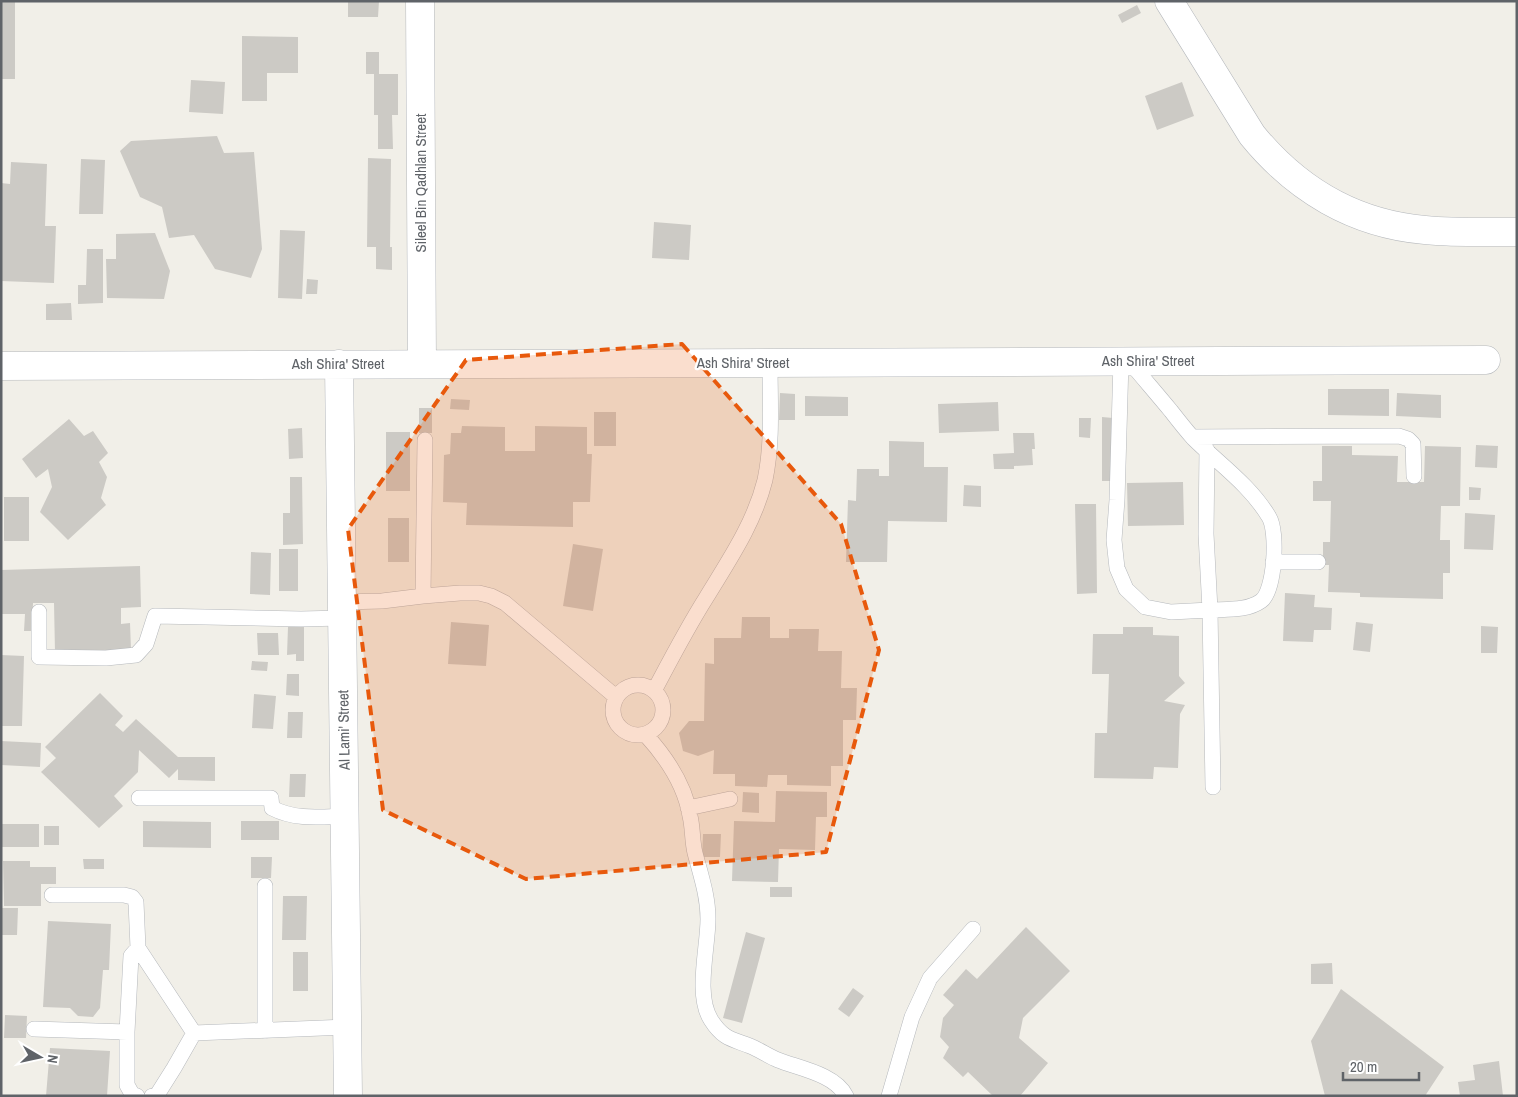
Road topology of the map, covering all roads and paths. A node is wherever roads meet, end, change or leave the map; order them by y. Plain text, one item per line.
1 (420, 1) edge
2 (1169, 1) edge
3 (1517, 232) edge
4 (1486, 360) dead end
5 (1125, 361) junction
6 (770, 362) junction
7 (339, 364) junction
8 (422, 364) junction
9 (1, 366) edge
10 (1192, 437) junction
11 (424, 440) dead end
12 (1207, 450) junction
13 (1414, 476) dead end
14 (1273, 562) junction
15 (1318, 562) dead end
16 (423, 596) junction
17 (342, 610) junction
18 (1210, 610) junction
19 (39, 612) dead end
20 (654, 691) junction
21 (616, 698) junction
22 (645, 734) junction
23 (1213, 787) dead end
24 (140, 798) dead end
25 (730, 799) dead end
26 (688, 808) junction
27 (345, 816) junction
28 (265, 886) dead end
29 (52, 895) dead end
30 (972, 929) dead end
31 (138, 948) junction
32 (347, 1028) junction
33 (34, 1029) dead end
34 (265, 1031) junction
35 (127, 1032) junction
36 (194, 1033) junction
37 (137, 1096) edge
38 (152, 1096) edge
39 (348, 1096) edge
40 (846, 1096) edge
41 (889, 1096) edge

1 - 8 street, Sileel Bin Qadhlan Street
2 - 3 street
4 - 5 street, Ash Shira' Street
5 - 6 street, Ash Shira' Street
5 - 10 lane
5 - 18 lane
6 - 8 street, Ash Shira' Street
6 - 20 lane
7 - 8 street, Ash Shira' Street
7 - 9 street, Ash Shira' Street
7 - 17 street, Al Lami' Street
10 - 12 lane
10 - 13 lane
11 - 16 lane
12 - 14 lane
12 - 18 lane
14 - 15 lane
14 - 18 lane
16 - 17 lane
16 - 21 lane
17 - 19 lane
17 - 27 street, Al Lami' Street
18 - 23 lane
20 - 21 lane
20 - 22 lane
21 - 22 lane
22 - 26 lane
24 - 27 lane
25 - 26 lane
26 - 40 lane
27 - 32 street, Al Lami' Street
28 - 34 lane
29 - 31 lane
30 - 41 lane
31 - 35 lane
31 - 36 lane
32 - 34 lane
32 - 39 street, Al Lami' Street
33 - 35 lane
34 - 36 lane
35 - 37 lane
36 - 38 lane

